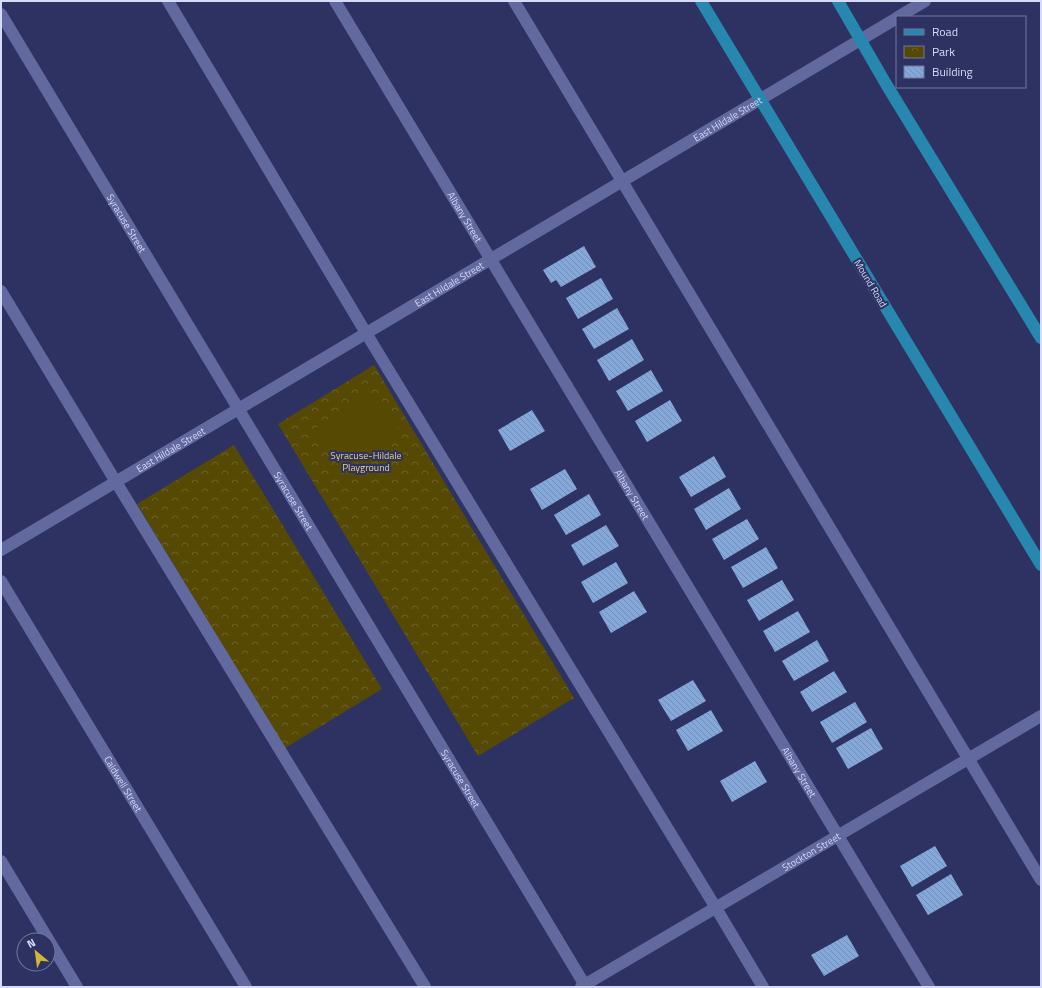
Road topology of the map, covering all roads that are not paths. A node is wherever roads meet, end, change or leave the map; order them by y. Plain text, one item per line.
1 (168, 1) edge
2 (336, 1) edge
3 (514, 1) edge
4 (701, 1) edge
5 (838, 1) edge
6 (925, 1) edge
7 (1, 14) edge
8 (900, 16) edge
9 (896, 18) edge
10 (861, 39) junction
11 (760, 100) junction
12 (622, 182) junction
13 (491, 259) junction
14 (1, 291) edge
15 (366, 333) junction
16 (1041, 338) edge
17 (238, 409) junction
18 (116, 482) junction
19 (1, 550) edge
20 (1041, 565) edge
21 (1, 581) edge
22 (1041, 716) edge
23 (968, 759) junction
24 (839, 835) junction
25 (1, 861) edge
26 (1041, 880) edge
27 (716, 908) junction
28 (584, 986) edge
29 (77, 987) edge
30 (246, 987) edge
31 (425, 987) edge
32 (763, 987) edge
33 (929, 987) edge

1 - 15 street
2 - 13 street, Albany Street
3 - 12 street
4 - 11 main road, Mound Road
5 - 10 main road
6 - 8 street, East Hildale Street
7 - 17 street, Syracuse Street
9 - 10 street, East Hildale Street
10 - 11 street, East Hildale Street
10 - 16 main road
11 - 12 street, East Hildale Street
11 - 20 main road, Mound Road
12 - 13 street, East Hildale Street
12 - 23 street
13 - 15 street, East Hildale Street
13 - 24 street, Albany Street
14 - 18 street
15 - 17 street, East Hildale Street
15 - 27 street
17 - 18 street, East Hildale Street
17 - 28 street, Syracuse Street
18 - 19 street, East Hildale Street
18 - 31 street
21 - 30 street, Caldwell Street
22 - 23 street, Stockton Street
23 - 24 street, Stockton Street
23 - 26 street
24 - 27 street, Stockton Street
24 - 33 street, Albany Street
25 - 29 street
27 - 28 street, Stockton Street
27 - 32 street

